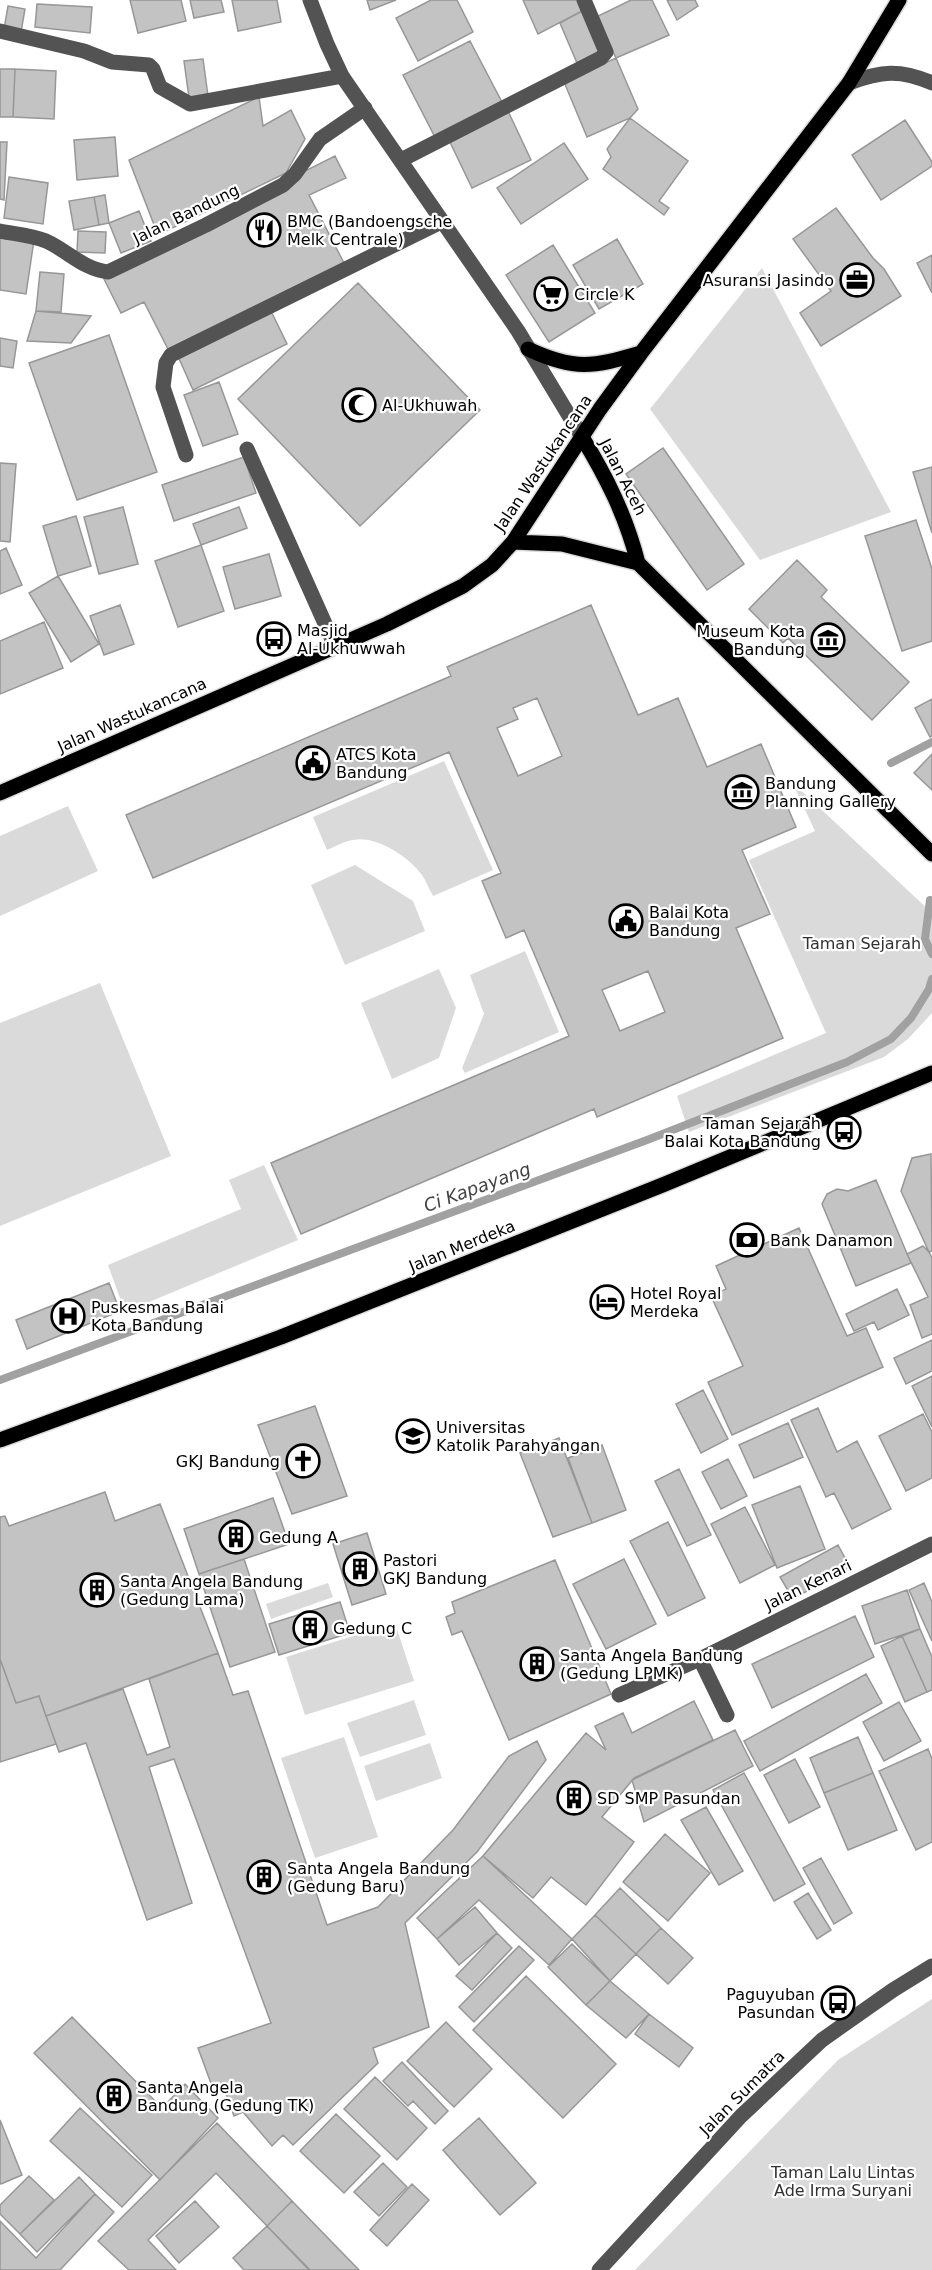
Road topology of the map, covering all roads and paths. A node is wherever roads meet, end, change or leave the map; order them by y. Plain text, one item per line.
1 (309, 0) edge
2 (584, 0) edge
3 (899, 0) edge
4 (0, 31) edge
5 (342, 76) junction
6 (849, 83) junction
7 (932, 83) edge
8 (365, 108) junction
9 (401, 160) junction
10 (441, 222) junction
11 (0, 231) edge
12 (528, 349) junction
13 (641, 352) junction
14 (582, 437) junction
15 (247, 450) dead end
16 (186, 455) dead end
17 (513, 542) junction
18 (638, 563) junction
19 (335, 646) junction
20 (0, 793) edge
21 (932, 854) edge
22 (932, 1073) edge
23 (0, 1440) edge
24 (932, 1544) edge
25 (700, 1659) junction
26 (619, 1695) dead end
27 (727, 1715) dead end
28 (932, 1966) edge
29 (599, 2270) edge

1 - 5 street, Jalan Aceh
2 - 9 street
3 - 6 main road, Jalan Wastukancana
4 - 5 street
5 - 8 street, Jalan Aceh
6 - 7 street
6 - 13 main road, Jalan Wastukancana
8 - 9 street, Jalan Aceh
8 - 11 street, Jalan Bandung
9 - 10 street, Jalan Aceh
10 - 12 street, Jalan Aceh
10 - 16 street
12 - 13 main road
12 - 14 street, Jalan Aceh
13 - 14 main road, Jalan Wastukancana
14 - 17 main road, Jalan Wastukancana
14 - 18 main road, Jalan Aceh
15 - 19 street
17 - 18 main road
17 - 19 main road, Jalan Wastukancana
18 - 21 main road
19 - 20 main road, Jalan Wastukancana
22 - 23 main road, Jalan Merdeka
24 - 25 street, Jalan Kenari
25 - 26 street, Jalan Kenari
25 - 27 street
28 - 29 street, Jalan Sumatra

